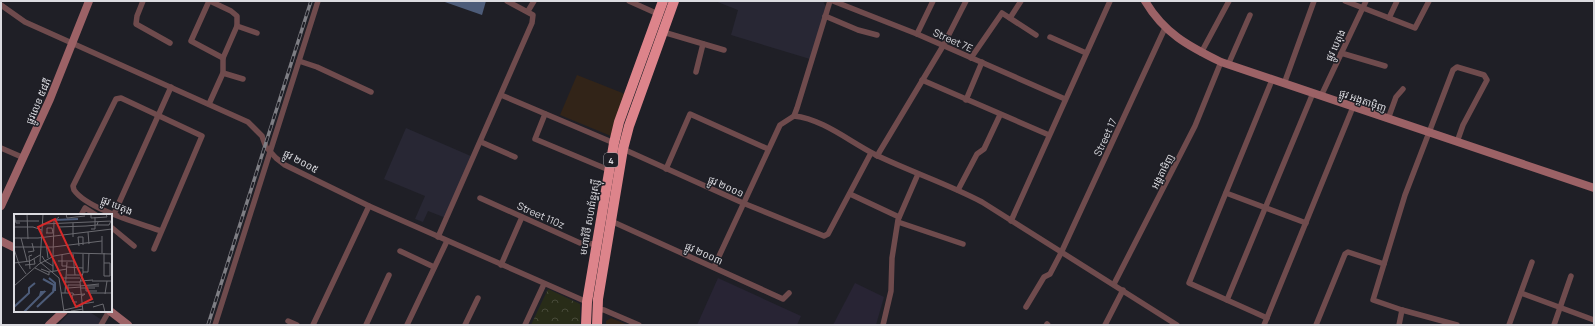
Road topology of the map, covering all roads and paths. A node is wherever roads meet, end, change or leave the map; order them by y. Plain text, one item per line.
1 (89, 1) edge
2 (143, 1) edge
3 (210, 1) edge
4 (318, 1) edge
5 (507, 1) edge
6 (534, 1) edge
7 (629, 1) edge
8 (663, 1) edge
9 (674, 1) edge
10 (830, 1) edge
11 (833, 1) edge
12 (933, 1) edge
13 (966, 1) edge
14 (1021, 1) edge
15 (1110, 1) edge
16 (1229, 1) edge
17 (1314, 1) edge
18 (1345, 1) edge
19 (1366, 1) edge
20 (1397, 1) edge
21 (1428, 1) edge
22 (1148, 3) edge
23 (1, 6) edge
24 (1363, 8) junction
25 (528, 10) junction
26 (658, 14) junction
27 (1250, 15) dead end
28 (825, 16) junction
29 (1010, 18) junction
30 (1389, 18) junction
31 (237, 26) junction
32 (1166, 28) junction
33 (663, 32) junction
34 (257, 33) dead end
35 (917, 34) junction
36 (877, 35) dead end
37 (1036, 35) dead end
38 (1050, 37) dead end
39 (73, 43) junction
40 (170, 43) dead end
41 (703, 44) junction
42 (943, 46) junction
43 (724, 50) dead end
44 (1086, 53) junction
45 (1201, 53) junction
46 (1341, 53) junction
47 (223, 58) junction
48 (971, 58) junction
49 (299, 61) junction
50 (982, 62) junction
51 (1224, 64) junction
52 (1385, 66) dead end
53 (696, 72) dead end
54 (223, 73) junction
55 (243, 79) dead end
56 (922, 80) junction
57 (1272, 80) junction
58 (1284, 84) junction
59 (171, 87) junction
60 (1403, 89) dead end
61 (371, 92) dead end
62 (501, 95) junction
63 (1317, 95) junction
64 (1065, 99) junction
65 (966, 100) junction
66 (209, 104) junction
67 (1353, 107) junction
68 (545, 114) junction
69 (1000, 114) junction
70 (159, 116) junction
71 (794, 116) junction
72 (1388, 119) junction
73 (1428, 132) junction
74 (1049, 135) junction
75 (481, 142) junction
76 (1457, 142) junction
77 (614, 143) junction
78 (1, 148) edge
79 (623, 149) junction
80 (768, 149) junction
81 (270, 152) junction
82 (871, 153) junction
83 (877, 156) junction
84 (515, 157) dead end
85 (24, 158) junction
86 (666, 169) junction
87 (609, 170) junction
88 (918, 174) junction
89 (1594, 188) edge
90 (958, 190) junction
91 (1226, 193) junction
92 (850, 194) junction
93 (480, 198) dead end
94 (742, 203) junction
95 (1, 206) edge
96 (370, 206) junction
97 (1266, 208) junction
98 (82, 214) edge
99 (94, 214) edge
100 (114, 214) junction
101 (522, 217) junction
102 (898, 220) junction
103 (611, 221) junction
104 (1011, 221) junction
105 (1306, 223) junction
106 (112, 228) edge
107 (161, 231) junction
108 (438, 237) junction
109 (1, 241) edge
110 (447, 241) junction
111 (596, 244) junction
112 (963, 244) dead end
113 (134, 246) dead end
114 (14, 248) edge
115 (154, 249) dead end
116 (400, 251) dead end
117 (1061, 253) junction
118 (1532, 262) dead end
119 (1384, 264) junction
120 (501, 265) junction
121 (434, 267) junction
122 (714, 268) junction
123 (389, 275) dead end
124 (1571, 276) dead end
125 (544, 284) junction
126 (1114, 284) junction
127 (1123, 290) junction
128 (1520, 292) junction
129 (789, 293) dead end
130 (478, 298) dead end
131 (1227, 300) junction
132 (587, 302) junction
133 (1026, 307) dead end
134 (1560, 308) junction
135 (598, 309) junction
136 (1402, 310) junction
137 (63, 312) edge
138 (108, 312) edge
139 (110, 312) edge
140 (1267, 318) junction
141 (1594, 320) edge
142 (288, 321) dead end
143 (49, 325) edge
144 (101, 325) edge
145 (128, 325) edge
146 (215, 325) edge
147 (296, 325) edge
148 (314, 325) edge
149 (366, 325) edge
150 (407, 325) edge
151 (466, 325) edge
152 (525, 325) edge
153 (586, 325) edge
154 (597, 325) edge
155 (640, 325) edge
156 (883, 325) edge
157 (1105, 325) edge
158 (1177, 325) edge
159 (1264, 325) edge
160 (1316, 325) edge
161 (1399, 325) edge
162 (1457, 325) edge
163 (1509, 325) edge
164 (1554, 325) edge

1 - 39 street, ផ្លូវលេខ ៥៨ភី
2 - 40 street
3 - 31 street
3 - 47 street
4 - 49 street
5 - 25 street
6 - 25 street
7 - 26 street
8 - 26 highway, មហាវិថី សហព័ន្ធរុស្ស៊ី / 4
9 - 33 highway, 4
10 - 28 street
11 - 35 street, Street 7E
12 - 35 street
13 - 42 street
14 - 29 street
15 - 44 street
16 - 45 street
17 - 58 street
18 - 24 street
19 - 24 street, ផ្លូវ បេតុង
20 - 30 street
21 - 30 street
22 - 32 street, ផ្លូវ អង្តតាម៉ិញ
23 - 39 street, ផ្លូវ ២០០៥
24 - 30 street
24 - 46 street, ផ្លូវ បេតុង
25 - 62 street
26 - 77 highway, មហាវិថី សហព័ន្ធរុស្ស៊ី / 4
27 - 51 street, អង្គតាមិញ
28 - 36 street
28 - 71 street
29 - 37 street
29 - 48 street
31 - 34 street
31 - 47 street
32 - 45 street, ផ្លូវ អង្តតាម៉ិញ
32 - 117 street, Street 17
33 - 41 street
33 - 79 highway, 4
35 - 42 street, Street 7E
38 - 44 street
39 - 59 street, ផ្លូវ ២០០៥
39 - 85 street, ផ្លូវលេខ ៥៨ភី
41 - 43 street
41 - 53 street
42 - 48 street, Street 7E
42 - 56 street
44 - 64 street
45 - 51 street, ផ្លូវ អង្តតាម៉ិញ
46 - 52 street
46 - 63 street, ផ្លូវ បេតុង
47 - 54 street
48 - 50 street, Street 7E
49 - 61 street
49 - 81 street
50 - 64 street, Street 7E
50 - 65 street
51 - 57 street, ផ្លូវ អង្តតាម៉ិញ
51 - 126 street, អង្គតាមិញ
54 - 55 street
54 - 66 street
56 - 65 street
56 - 83 street
57 - 58 street, ផ្លូវ អង្តតាម៉ិញ
57 - 91 street
58 - 63 street, ផ្លូវ អង្តតាម៉ិញ
59 - 66 street, ផ្លូវ ២០០៥
59 - 70 street
60 - 72 street
62 - 68 street
62 - 75 street
63 - 67 street, ផ្លូវ អង្តតាម៉ិញ
63 - 97 street, ផ្លូវ បេតុង
64 - 74 street
65 - 69 street
66 - 81 street, ផ្លូវ ២០០៥
67 - 72 street, ផ្លូវ អង្តតាម៉ិញ
67 - 105 street
68 - 77 street
68 - 87 street
69 - 74 street
69 - 90 street
70 - 100 street
70 - 100 street, ផ្លូវ បេតុង
70 - 107 street
71 - 80 street
71 - 82 street
72 - 73 street, ផ្លូវ អង្តតាម៉ិញ
73 - 76 street, ផ្លូវ អង្តតាម៉ិញ
73 - 76 street
73 - 119 street
74 - 104 street
75 - 84 street
75 - 108 street
76 - 89 street, ផ្លូវ អង្តតាម៉ិញ
77 - 87 highway, មហាវិថី សហព័ន្ធរុស្ស៊ី / 4
78 - 85 street
79 - 86 street, ផ្លូវ ២០០១
79 - 103 highway, 4
80 - 86 street
80 - 94 street
81 - 96 street, ផ្លូវ ២០០៥
81 - 146 street
82 - 83 street
82 - 92 street
83 - 88 street
85 - 95 street, ផ្លូវលេខ ៥៨ភី
86 - 94 street, ផ្លូវ ២០០១
87 - 111 highway, មហាវិថី សហព័ន្ធរុស្ស៊ី / 4
88 - 90 street
88 - 102 street
90 - 104 street
91 - 97 street
91 - 131 street
92 - 94 street, ផ្លូវ ២០០១
92 - 102 street
93 - 101 street, Street 110z
94 - 122 street
96 - 108 street, ផ្លូវ ២០០៥
96 - 148 street
97 - 105 street
97 - 131 street, ផ្លូវ បេតុង
98 - 99 street
100 - 107 street, ផ្លូវ បេតុង
101 - 111 street, Street 110z
101 - 120 street
102 - 112 street
102 - 156 street
103 - 122 street, ផ្លូវ ២០០៣
103 - 135 highway, 4
104 - 117 street
105 - 140 street
106 - 113 street
107 - 115 street
108 - 110 street, ផ្លូវ ២០០៥
109 - 114 street
110 - 120 street, ផ្លូវ ២០០៥
110 - 121 street
111 - 132 highway, មហាវិថី សហព័ន្ធរុស្ស៊ី / 4
116 - 121 street
117 - 126 street
117 - 133 street, Street 17
118 - 128 street
119 - 136 street
119 - 160 street
120 - 125 street, ផ្លូវ ២០០៥
121 - 150 street
122 - 129 street, ផ្លូវ ២០០៣
123 - 149 street
124 - 134 street
125 - 132 street, ផ្លូវ ២០០៥
125 - 152 street
126 - 127 street
127 - 157 street
127 - 158 street
128 - 134 street
128 - 163 street
130 - 151 street
131 - 140 street
132 - 153 highway, មហាវិថី សហព័ន្ធរុស្ស៊ី / 4
134 - 141 street
134 - 164 street
135 - 154 highway, 4
135 - 155 street
136 - 161 street
136 - 162 street
137 - 143 street
138 - 144 street
139 - 145 street
140 - 159 street
142 - 147 street

